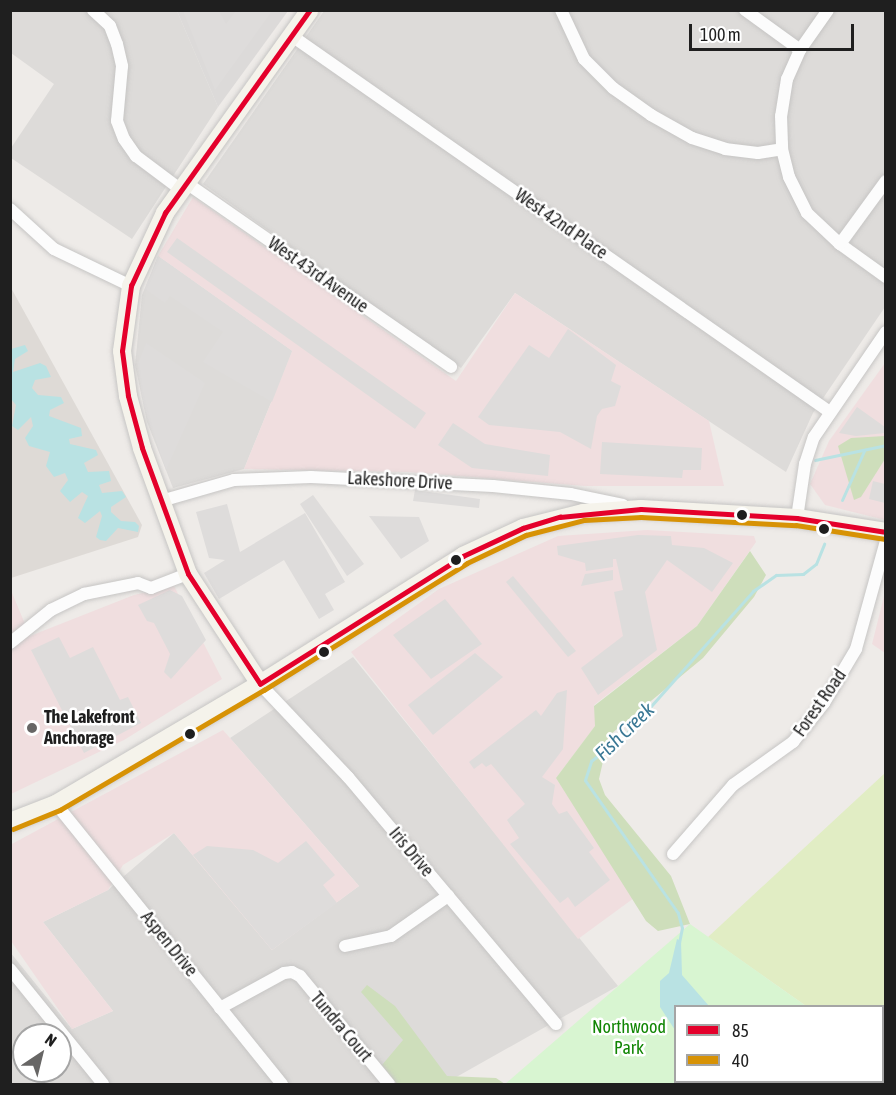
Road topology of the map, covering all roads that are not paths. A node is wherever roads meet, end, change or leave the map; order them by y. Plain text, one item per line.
1 (93, 10) edge
2 (310, 10) edge
3 (561, 10) edge
4 (744, 10) edge
5 (828, 10) edge
6 (292, 36) junction
7 (800, 50) junction
8 (782, 149) junction
9 (885, 181) edge
10 (183, 186) junction
11 (10, 209) edge
12 (840, 244) junction
13 (885, 276) edge
14 (131, 286) junction
15 (885, 332) edge
16 (451, 367) dead end
17 (830, 412) junction
18 (571, 494) junction
19 (161, 501) junction
20 (641, 509) junction
21 (574, 515) junction
22 (797, 519) junction
23 (885, 532) edge
24 (885, 541) edge
25 (188, 574) junction
26 (10, 643) edge
27 (260, 684) junction
28 (56, 804) junction
29 (10, 822) edge
30 (674, 854) dead end
31 (448, 896) junction
32 (345, 946) dead end
33 (10, 969) edge
34 (220, 1008) junction
35 (556, 1024) dead end
36 (103, 1084) edge
37 (282, 1084) edge
38 (389, 1084) edge

1 - 10 street, West 43rd Avenue
2 - 6 main road
3 - 8 street
4 - 7 street
5 - 7 street
6 - 10 main road
6 - 17 street, West 42nd Place
7 - 8 street
8 - 12 street
9 - 12 street
10 - 14 main road
10 - 16 street, West 43rd Avenue
11 - 14 street
12 - 13 street
14 - 19 main road
15 - 17 street
17 - 22 street
18 - 19 street, Lakeshore Drive
18 - 20 street, Lakeshore Drive
18 - 21 street
19 - 25 main road
20 - 21 main road
20 - 22 main road
21 - 27 main road
22 - 23 main road
24 - 30 street, Forest Road
25 - 26 street
25 - 27 main road
27 - 28 main road
27 - 31 street, Iris Drive
28 - 29 main road
28 - 34 street, Aspen Drive
31 - 32 street
31 - 35 street, Iris Drive
33 - 36 street
34 - 37 street, Aspen Drive
34 - 38 street, Tundra Court

